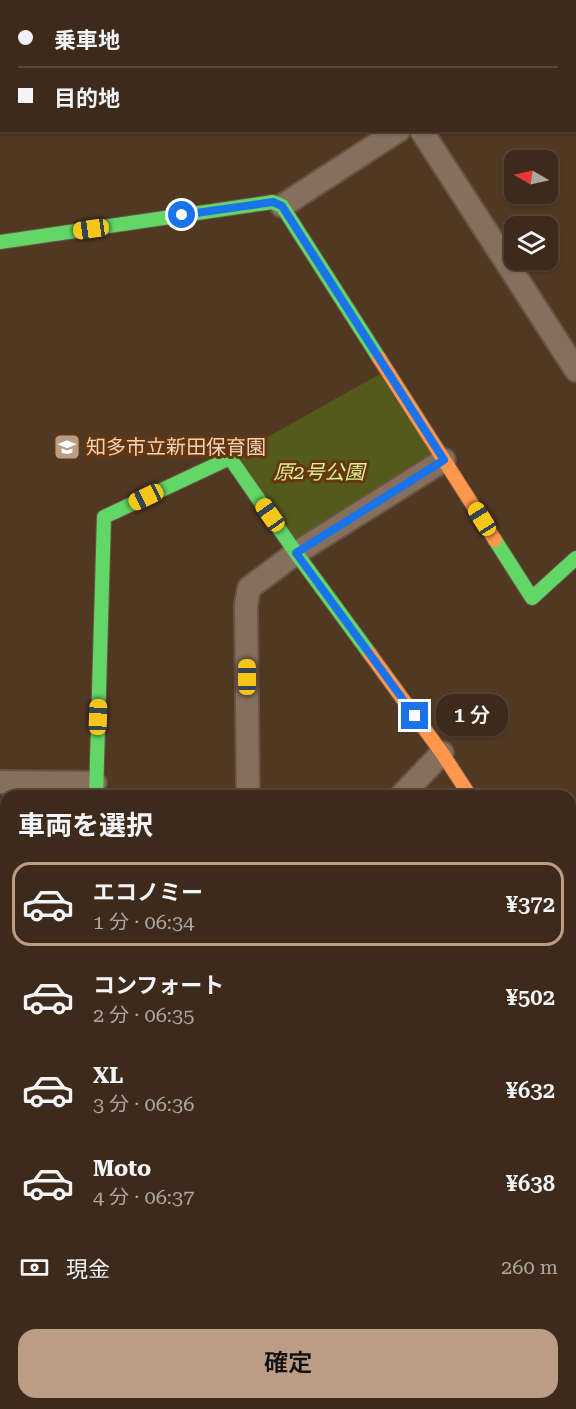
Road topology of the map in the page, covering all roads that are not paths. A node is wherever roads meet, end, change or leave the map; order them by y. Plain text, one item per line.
1 (396, 132) edge
2 (422, 132) edge
3 (282, 206) junction
4 (0, 242) edge
5 (576, 370) edge
6 (444, 460) junction
7 (296, 553) junction
8 (576, 558) edge
9 (441, 753) junction
10 (0, 782) edge
11 (96, 790) edge
12 (248, 790) edge
13 (407, 790) edge
14 (466, 790) edge

1 - 3 street
2 - 5 street
3 - 4 street
3 - 6 street
6 - 7 street
6 - 8 street
7 - 9 street
7 - 11 street
7 - 12 street
9 - 13 street
9 - 14 street
10 - 11 street

